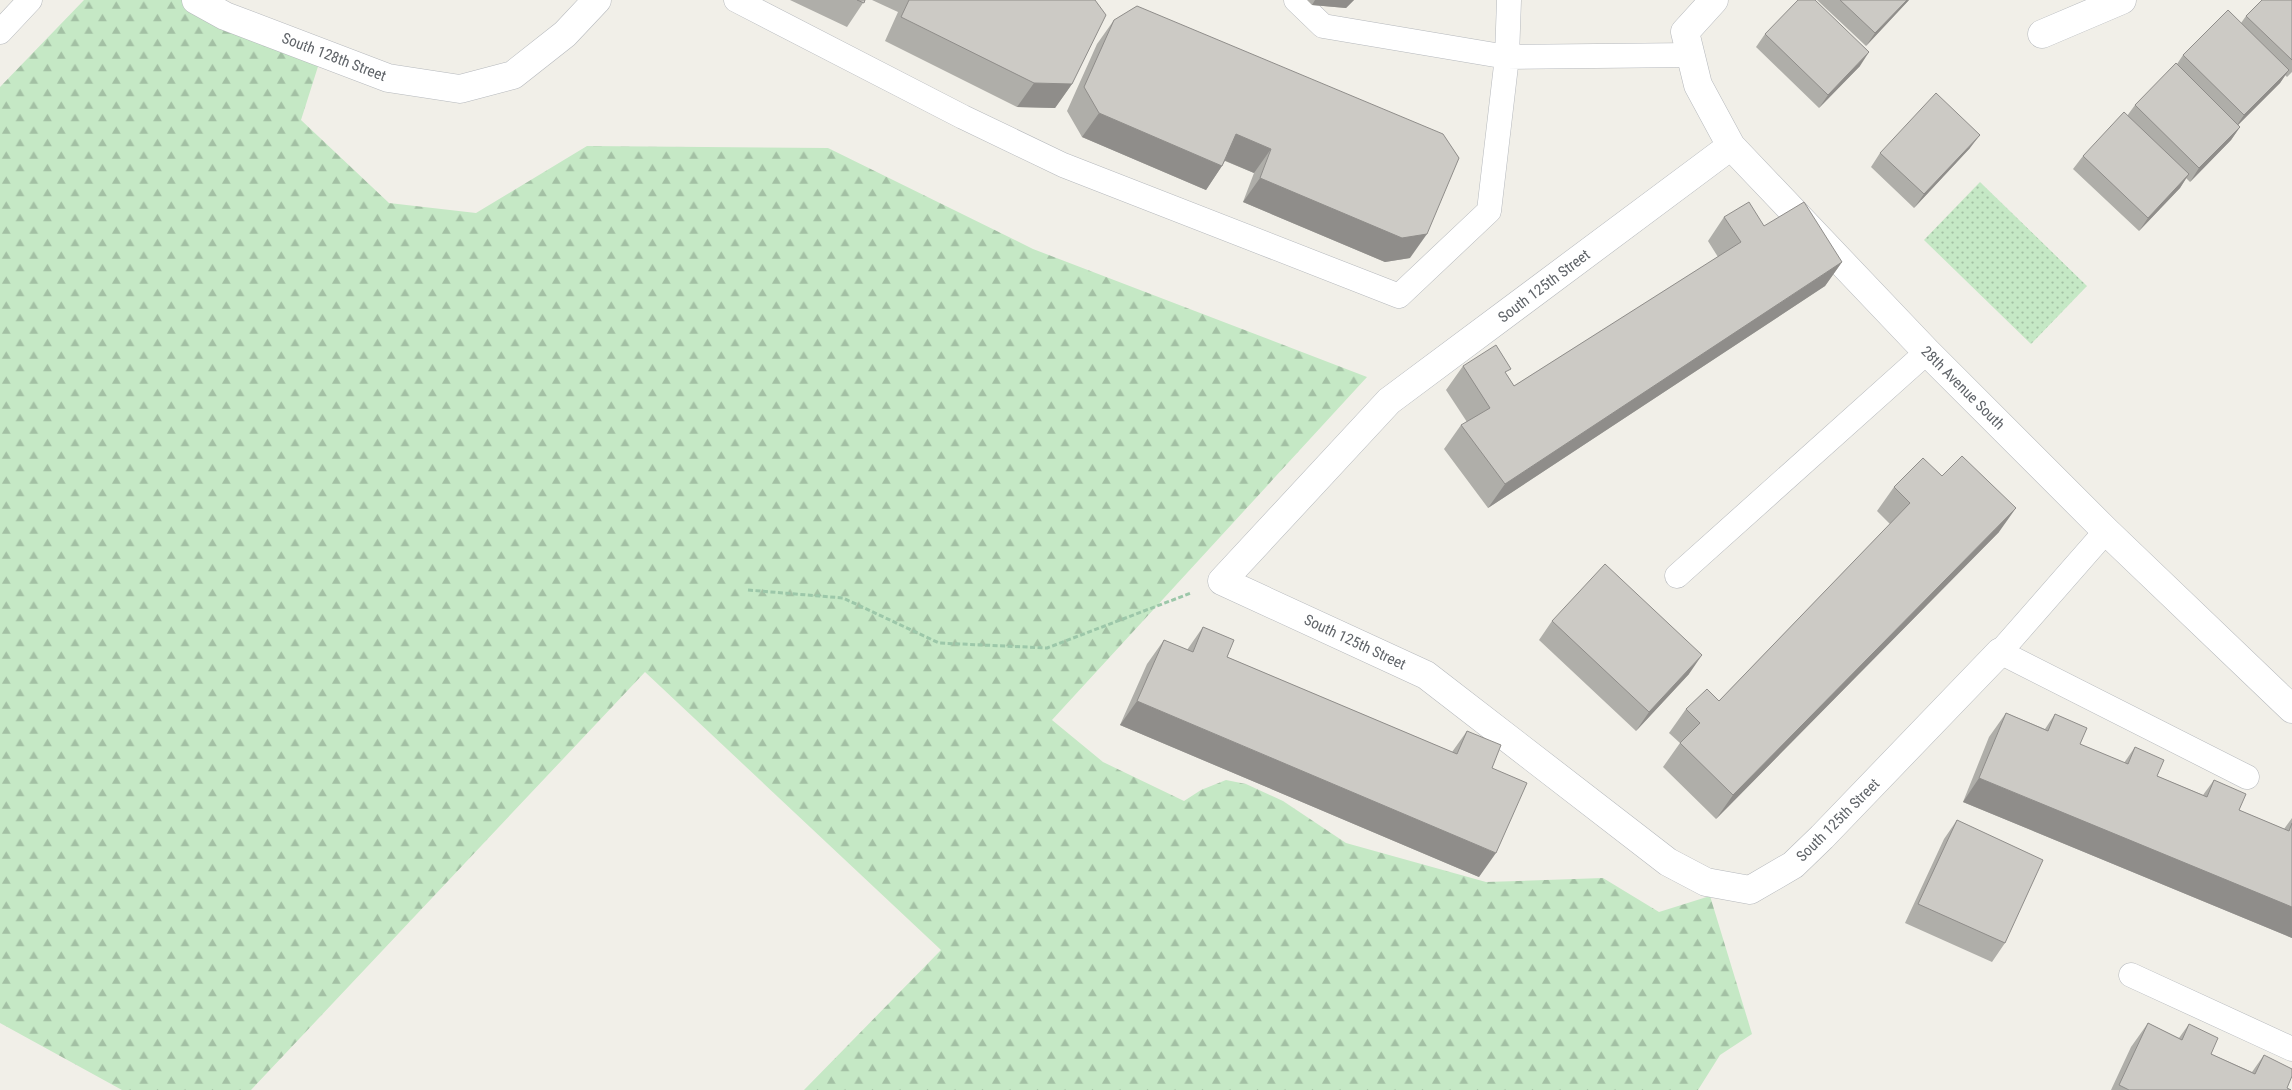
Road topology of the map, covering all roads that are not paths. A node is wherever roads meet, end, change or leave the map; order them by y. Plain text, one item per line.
1 (30, 0) edge
2 (196, 0) edge
3 (597, 0) edge
4 (736, 0) edge
5 (1296, 0) edge
6 (1509, 0) edge
7 (1714, 0) edge
8 (2122, 0) edge
9 (0, 32) edge
10 (2042, 34) dead end
11 (1688, 43) junction
12 (1507, 57) junction
13 (1731, 146) junction
14 (1927, 352) junction
15 (2106, 531) junction
16 (1677, 576) dead end
17 (2000, 652) junction
18 (2292, 709) edge
19 (2247, 777) dead end
20 (2131, 975) dead end
21 (2292, 1049) edge

1 - 9 lane
2 - 3 street, South 128th Street
4 - 12 lane
5 - 12 lane
6 - 12 lane
7 - 11 street
8 - 10 street
11 - 12 lane
11 - 13 street, 28th Avenue South
13 - 14 street, 28th Avenue South
13 - 17 street, South 125th Street
14 - 15 street, 28th Avenue South
14 - 16 lane
15 - 17 lane
15 - 18 street, 28th Avenue South
17 - 19 lane
20 - 21 lane

